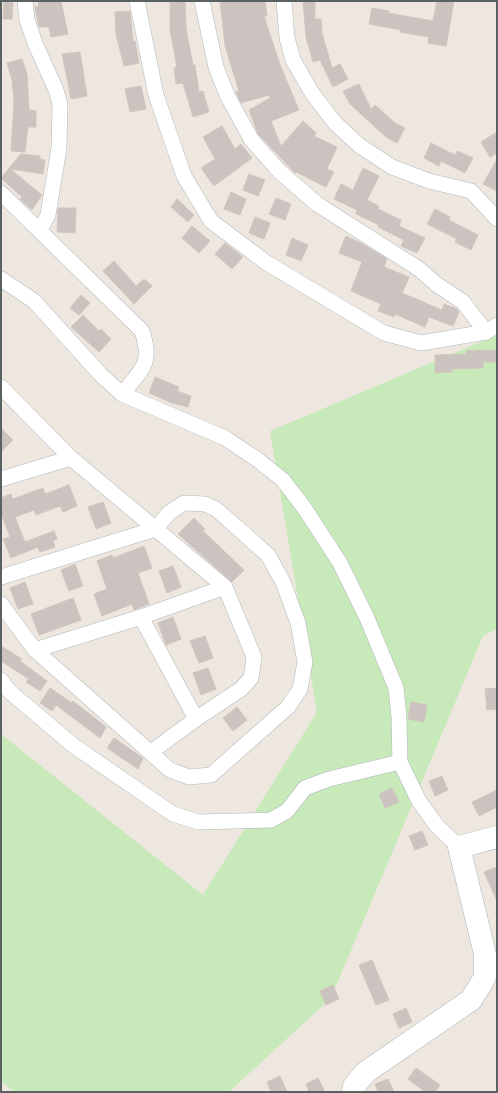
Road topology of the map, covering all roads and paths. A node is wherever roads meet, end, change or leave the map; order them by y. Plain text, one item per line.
1 (25, 1) edge
2 (137, 1) edge
3 (202, 1) edge
4 (284, 1) edge
5 (1, 193) edge
6 (497, 219) edge
7 (40, 230) junction
8 (1, 279) edge
9 (492, 328) edge
10 (1, 387) edge
11 (122, 394) junction
12 (71, 458) junction
13 (1, 479) edge
14 (155, 529) junction
15 (1, 577) edge
16 (225, 587) junction
17 (1, 604) edge
18 (141, 617) junction
19 (35, 650) junction
20 (1, 680) edge
21 (196, 719) junction
22 (151, 752) junction
23 (400, 762) junction
24 (497, 837) edge
25 (459, 847) junction
26 (354, 1092) edge

1 - 7 street
2 - 9 street
3 - 9 street
4 - 6 street
5 - 7 street
7 - 11 street
8 - 11 street
10 - 12 street
11 - 23 street
12 - 13 street
12 - 14 street
14 - 15 street
14 - 16 street
14 - 22 street
16 - 18 street
16 - 21 street
17 - 19 street
18 - 19 street
18 - 21 street
19 - 22 street
20 - 23 street
21 - 22 street
23 - 25 street
24 - 25 street
25 - 26 street

